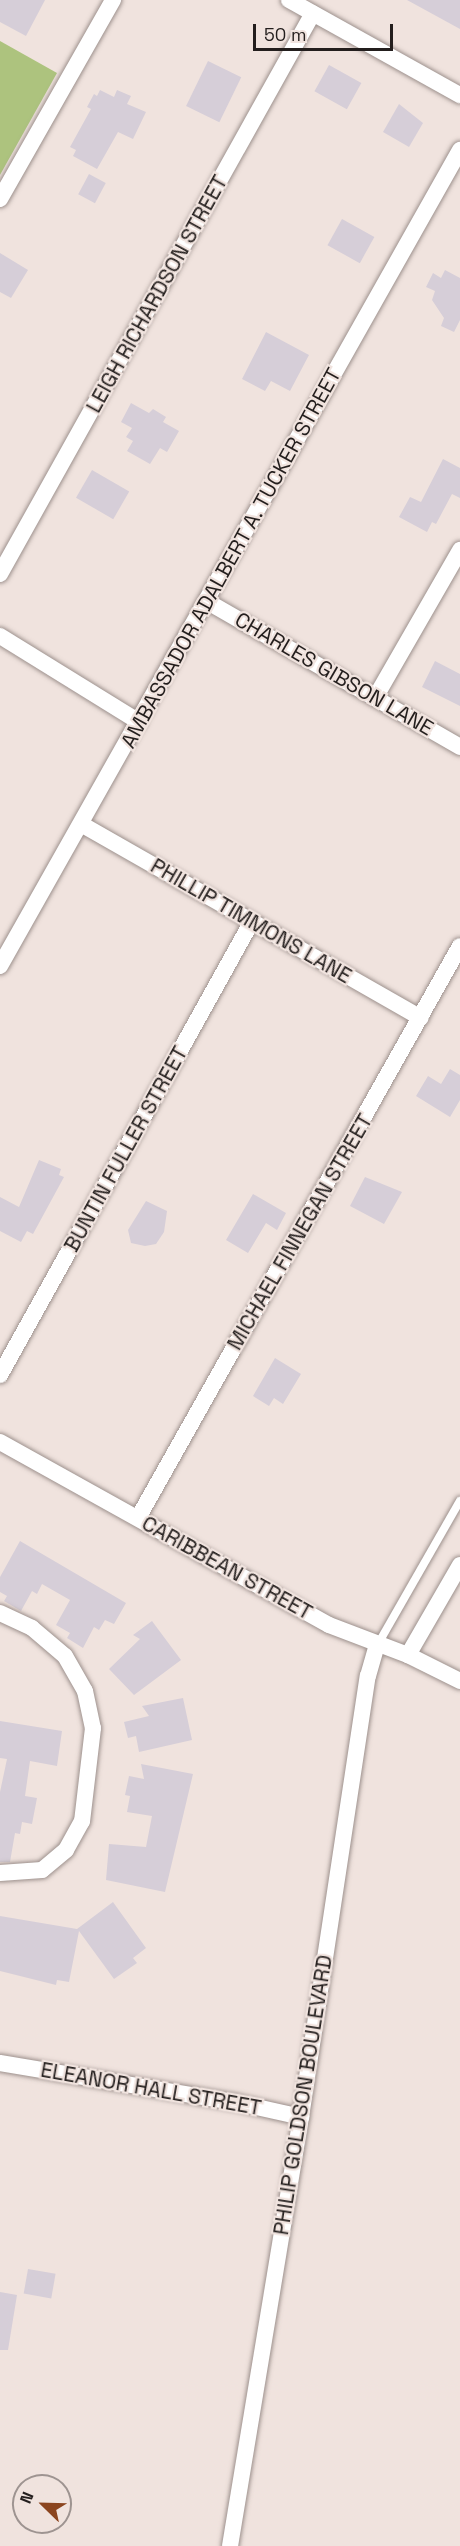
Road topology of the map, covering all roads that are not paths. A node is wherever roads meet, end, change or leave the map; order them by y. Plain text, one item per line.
1 (113, 0) edge
2 (289, 0) edge
3 (313, 13) junction
4 (460, 95) edge
5 (460, 150) edge
6 (0, 199) edge
7 (460, 550) edge
8 (0, 574) edge
9 (208, 602) junction
10 (0, 636) edge
11 (375, 698) junction
12 (139, 722) junction
13 (460, 747) edge
14 (81, 824) junction
15 (251, 923) junction
16 (460, 946) edge
17 (0, 966) edge
18 (421, 1018) junction
19 (0, 1375) edge
20 (0, 1442) edge
21 (460, 1501) edge
22 (138, 1518) junction
23 (460, 1564) edge
24 (0, 1613) edge
25 (377, 1645) junction
26 (408, 1655) junction
27 (460, 1681) edge
28 (0, 1873) edge
29 (0, 2064) edge
30 (301, 2117) junction
31 (230, 2546) edge

1 - 6 street
2 - 3 street
3 - 4 street
3 - 8 street, LEIGH RICHARDSON STREET
5 - 9 street, AMBASSADOR ADALBERT A. TUCKER STREET
7 - 11 street
9 - 11 street, CHARLES GIBSON LANE
9 - 12 street, AMBASSADOR ADALBERT A. TUCKER STREET
10 - 12 street
11 - 13 street, CHARLES GIBSON LANE
12 - 14 street, AMBASSADOR ADALBERT A. TUCKER STREET
14 - 15 street, PHILLIP TIMMONS LANE
14 - 17 street, AMBASSADOR ADALBERT A. TUCKER STREET
15 - 18 street, PHILLIP TIMMONS LANE
15 - 19 street, BUNTIN FULLER STREET
16 - 18 street, MICHAEL FINNEGAN STREET
18 - 22 street, MICHAEL FINNEGAN STREET
20 - 22 street, CARIBBEAN STREET
21 - 25 lane
22 - 25 street, CARIBBEAN STREET
23 - 26 street
24 - 28 street
25 - 26 street, CARIBBEAN STREET
25 - 30 street, PHILIP GOLDSON BOULEVARD
26 - 27 street, CARIBBEAN STREET
29 - 30 street, ELEANOR HALL STREET
30 - 31 street, PHILIP GOLDSON BOULEVARD

